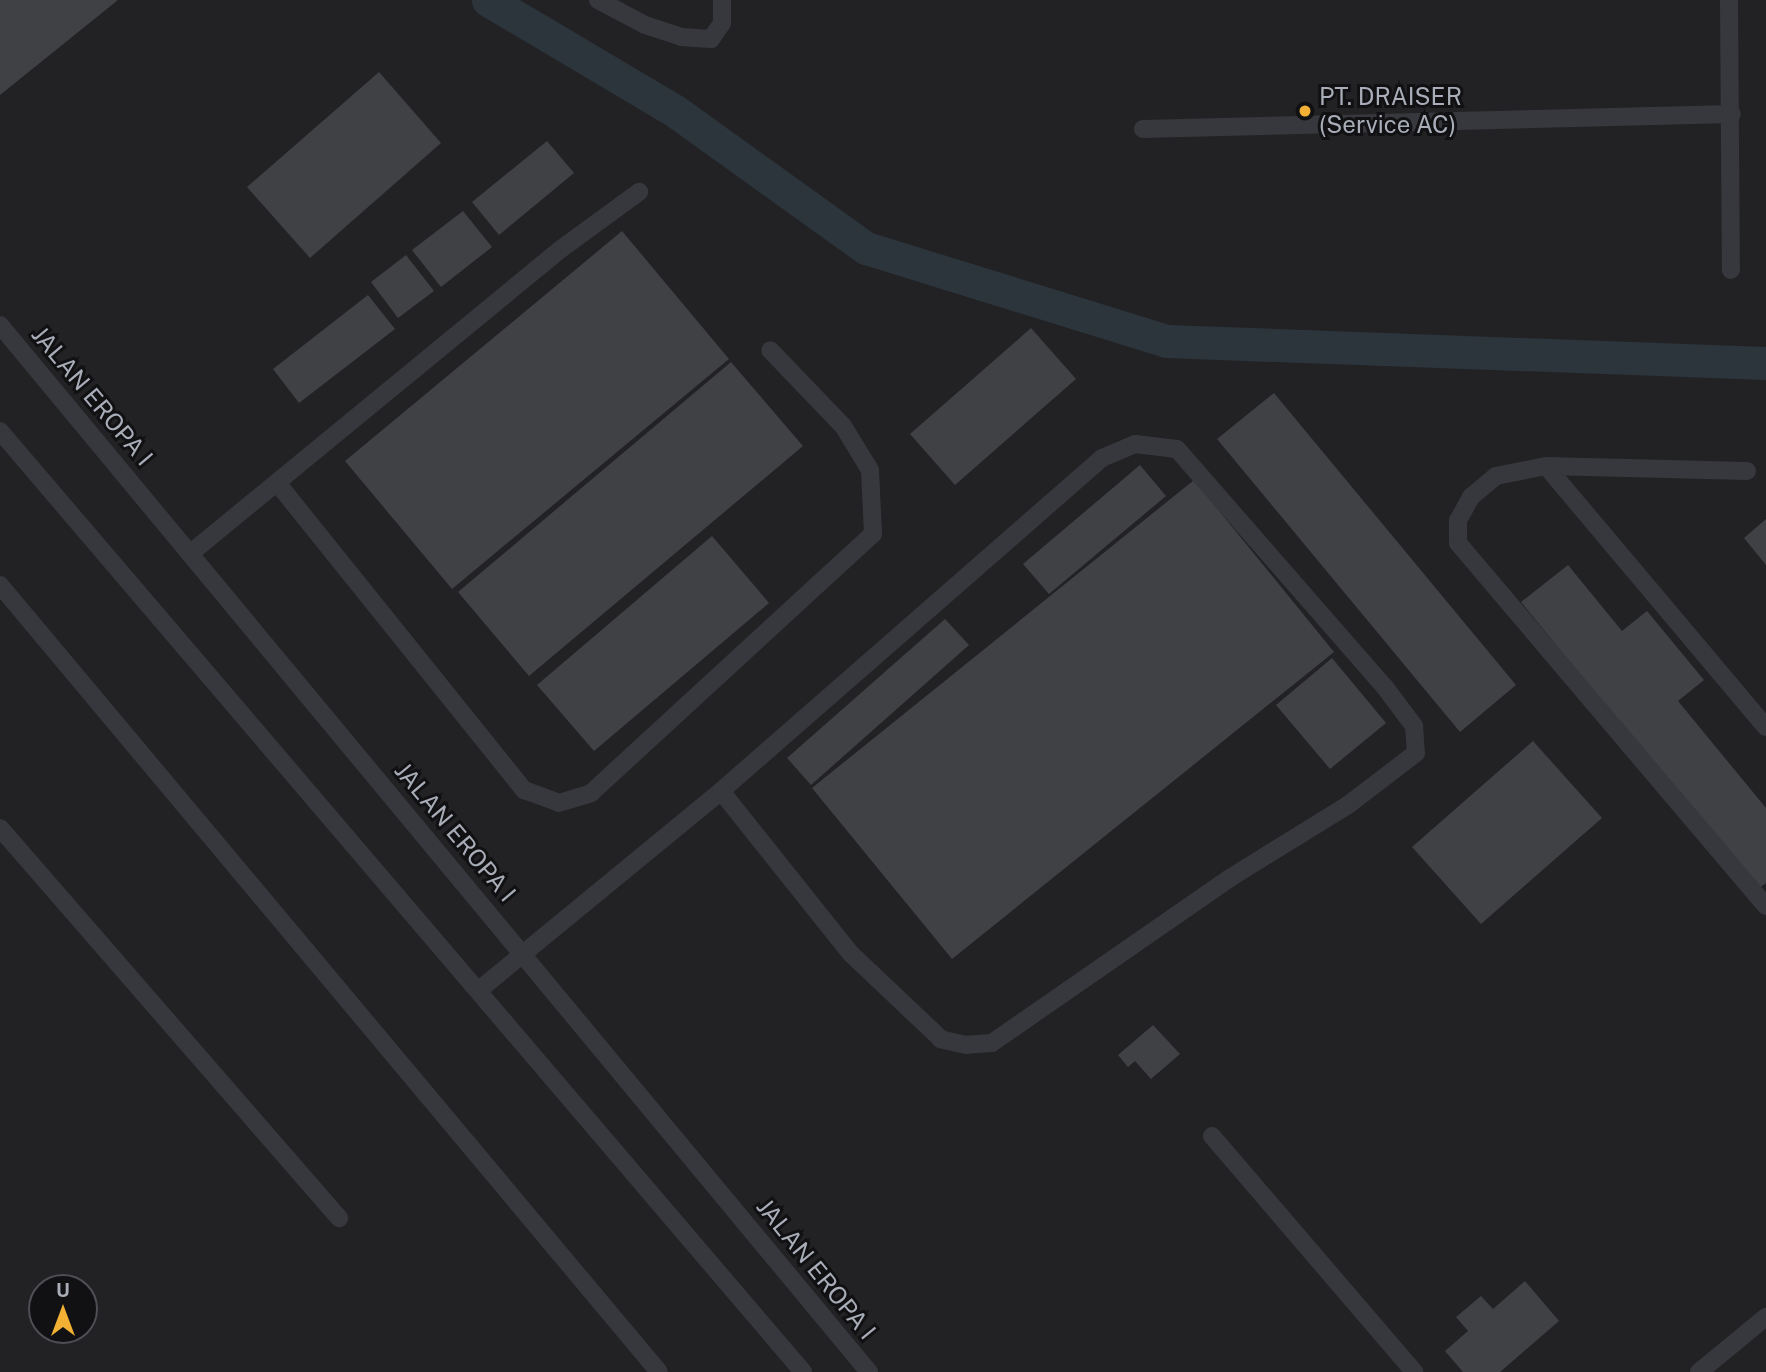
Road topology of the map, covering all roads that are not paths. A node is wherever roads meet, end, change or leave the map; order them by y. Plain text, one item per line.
1 (598, 0) edge
2 (722, 0) edge
3 (1729, 0) edge
4 (1732, 114) junction
5 (1143, 129) dead end
6 (639, 192) dead end
7 (1731, 270) dead end
8 (0, 325) edge
9 (770, 350) dead end
10 (0, 431) edge
11 (1546, 466) junction
12 (1747, 471) dead end
13 (278, 484) junction
14 (192, 552) junction
15 (0, 585) edge
16 (1766, 727) edge
17 (721, 791) junction
18 (0, 828) edge
19 (1766, 906) edge
20 (523, 951) junction
21 (479, 990) junction
22 (1212, 1136) dead end
23 (340, 1218) dead end
24 (1766, 1317) edge
25 (659, 1372) edge
26 (803, 1372) edge
27 (869, 1372) edge
28 (1414, 1372) edge
29 (1699, 1372) edge

1 - 2 lane
3 - 4 lane
4 - 5 lane
4 - 7 lane
6 - 13 lane
8 - 14 lane, JALAN EROPA I
9 - 13 lane
10 - 21 lane
11 - 12 lane
11 - 16 lane
11 - 19 lane
13 - 14 lane
14 - 20 lane, JALAN EROPA I
15 - 25 lane
17 - 17 lane
17 - 20 lane
18 - 23 lane
20 - 21 lane
20 - 27 lane, JALAN EROPA I
21 - 26 lane
22 - 28 lane
24 - 29 lane

